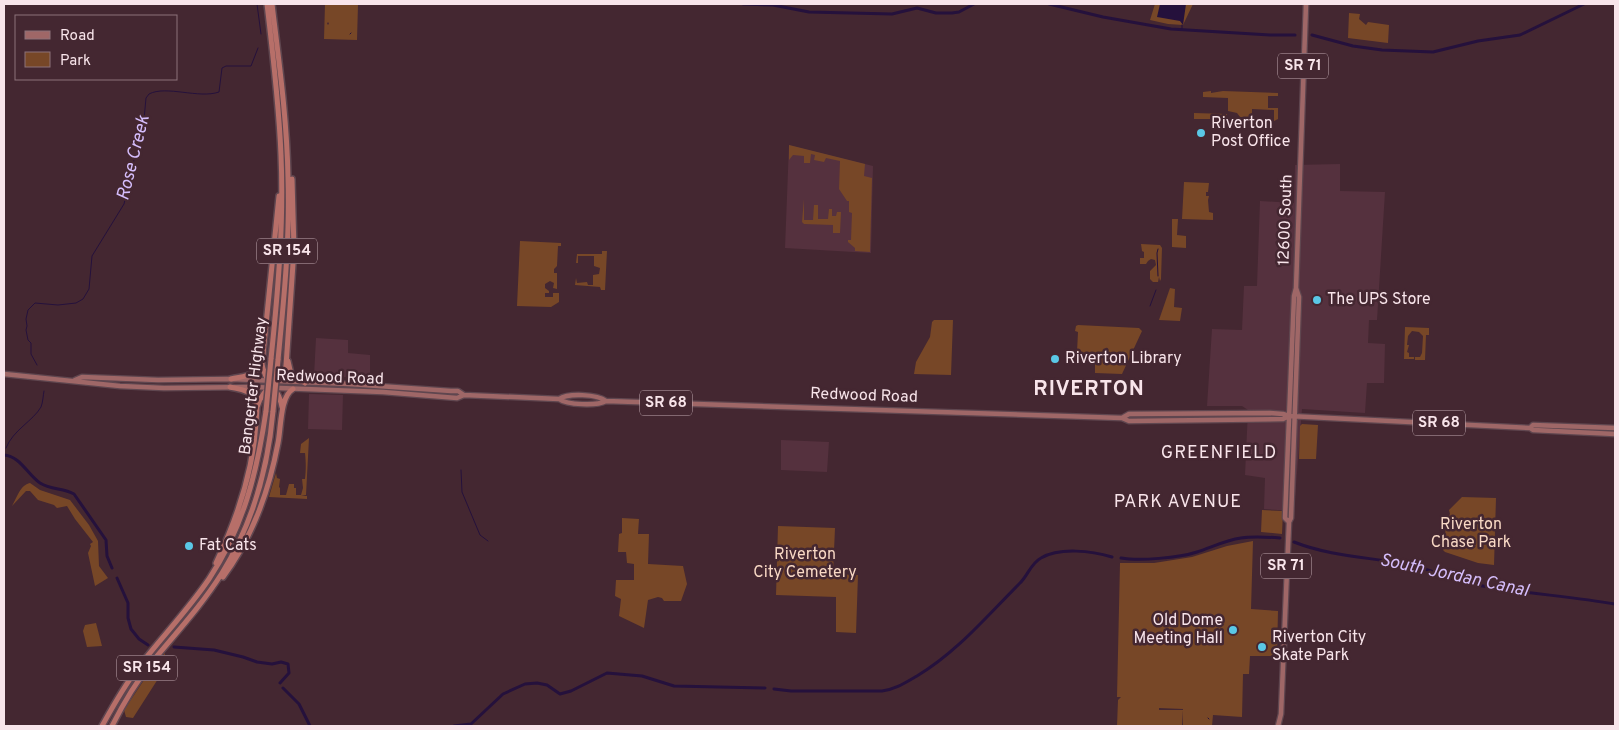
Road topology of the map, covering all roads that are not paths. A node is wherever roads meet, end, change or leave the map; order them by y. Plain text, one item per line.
1 (267, 4) edge
2 (272, 4) edge
3 (1306, 4) edge
4 (287, 141) junction
5 (281, 156) junction
6 (1296, 288) junction
7 (263, 352) junction
8 (287, 352) junction
9 (4, 374) edge
10 (231, 379) junction
11 (75, 380) junction
12 (305, 383) junction
13 (272, 384) junction
14 (230, 387) junction
15 (293, 389) junction
16 (464, 395) junction
17 (257, 407) junction
18 (282, 411) junction
19 (1289, 416) junction
20 (1294, 417) junction
21 (1530, 428) junction
22 (1615, 428) edge
23 (1615, 434) edge
24 (1289, 522) junction
25 (201, 590) junction
26 (180, 630) junction
27 (1281, 714) junction
28 (103, 724) edge
29 (112, 726) edge
30 (1278, 726) edge
31 (1283, 726) edge

1 - 5 highway, Bangerter Highway / SR 154
2 - 4 highway, Bangerter Highway / SR 154
3 - 6 main road, 12600 South / SR 71
4 - 8 highway
4 - 26 highway, Bangerter Highway / SR 154, bridge
5 - 7 highway
5 - 25 highway, Bangerter Highway / SR 154, bridge
6 - 19 main road, 12600 South / SR 71
6 - 20 main road, 12600 South / SR 71
7 - 10 highway
7 - 13 highway
8 - 12 highway
8 - 13 highway
9 - 11 main road, Redwood Road / SR 68
10 - 11 main road, Redwood Road / SR 68
10 - 13 main road, Redwood Road / SR 68
11 - 14 main road, Redwood Road / SR 68
12 - 13 main road, SR 68
12 - 16 main road, Redwood Road / SR 68
13 - 14 main road, Redwood Road / SR 68
13 - 15 main road, Redwood Road / SR 68
13 - 17 highway
13 - 18 highway
14 - 17 highway
15 - 16 main road, Redwood Road / SR 68
15 - 18 highway
16 - 19 main road, Redwood Road / SR 68
17 - 25 highway
18 - 26 highway
19 - 20 main road, Redwood Road / SR 68
19 - 24 main road, 12600 South / SR 71
20 - 21 main road, Redwood Road / SR 68
20 - 24 main road, 12600 South / SR 71
21 - 22 main road, Redwood Road / SR 68
21 - 23 main road, Redwood Road / SR 68
24 - 27 main road, 12600 South / SR 71
25 - 28 highway, Bangerter Highway / SR 154
26 - 29 highway, Bangerter Highway / SR 154
27 - 30 main road, 12600 South / SR 71
27 - 31 main road, 12600 South / SR 71

